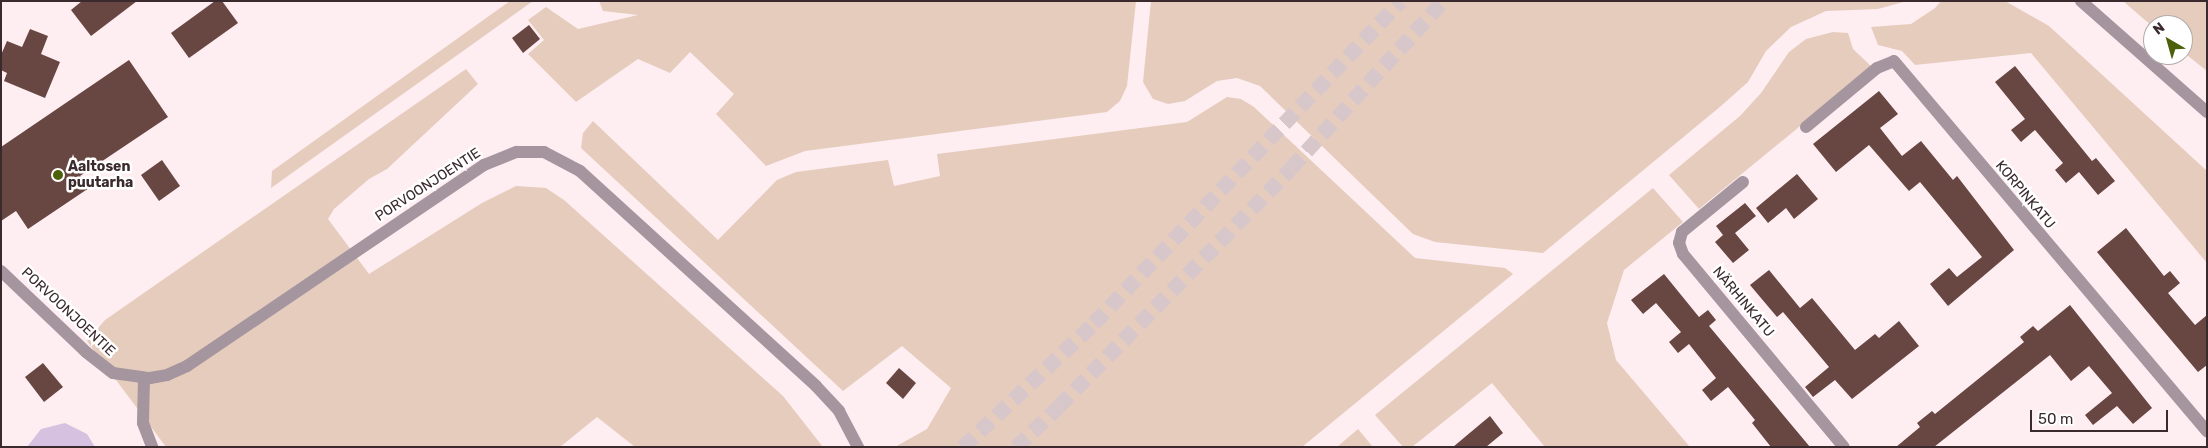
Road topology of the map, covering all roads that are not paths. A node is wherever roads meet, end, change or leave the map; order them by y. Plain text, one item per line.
1 (2081, 1) edge
2 (2207, 112) edge
3 (1806, 127) dead end
4 (1743, 182) dead end
5 (1, 271) edge
6 (144, 378) junction
7 (2207, 432) edge
8 (152, 447) edge
9 (858, 447) edge
10 (1844, 447) edge

1 - 2 street
3 - 7 street, KORPINKATU
4 - 10 street, NÄRHINKATU
5 - 6 street, PORVOONJOENTIE
6 - 8 street
6 - 9 street, PORVOONJOENTIE

